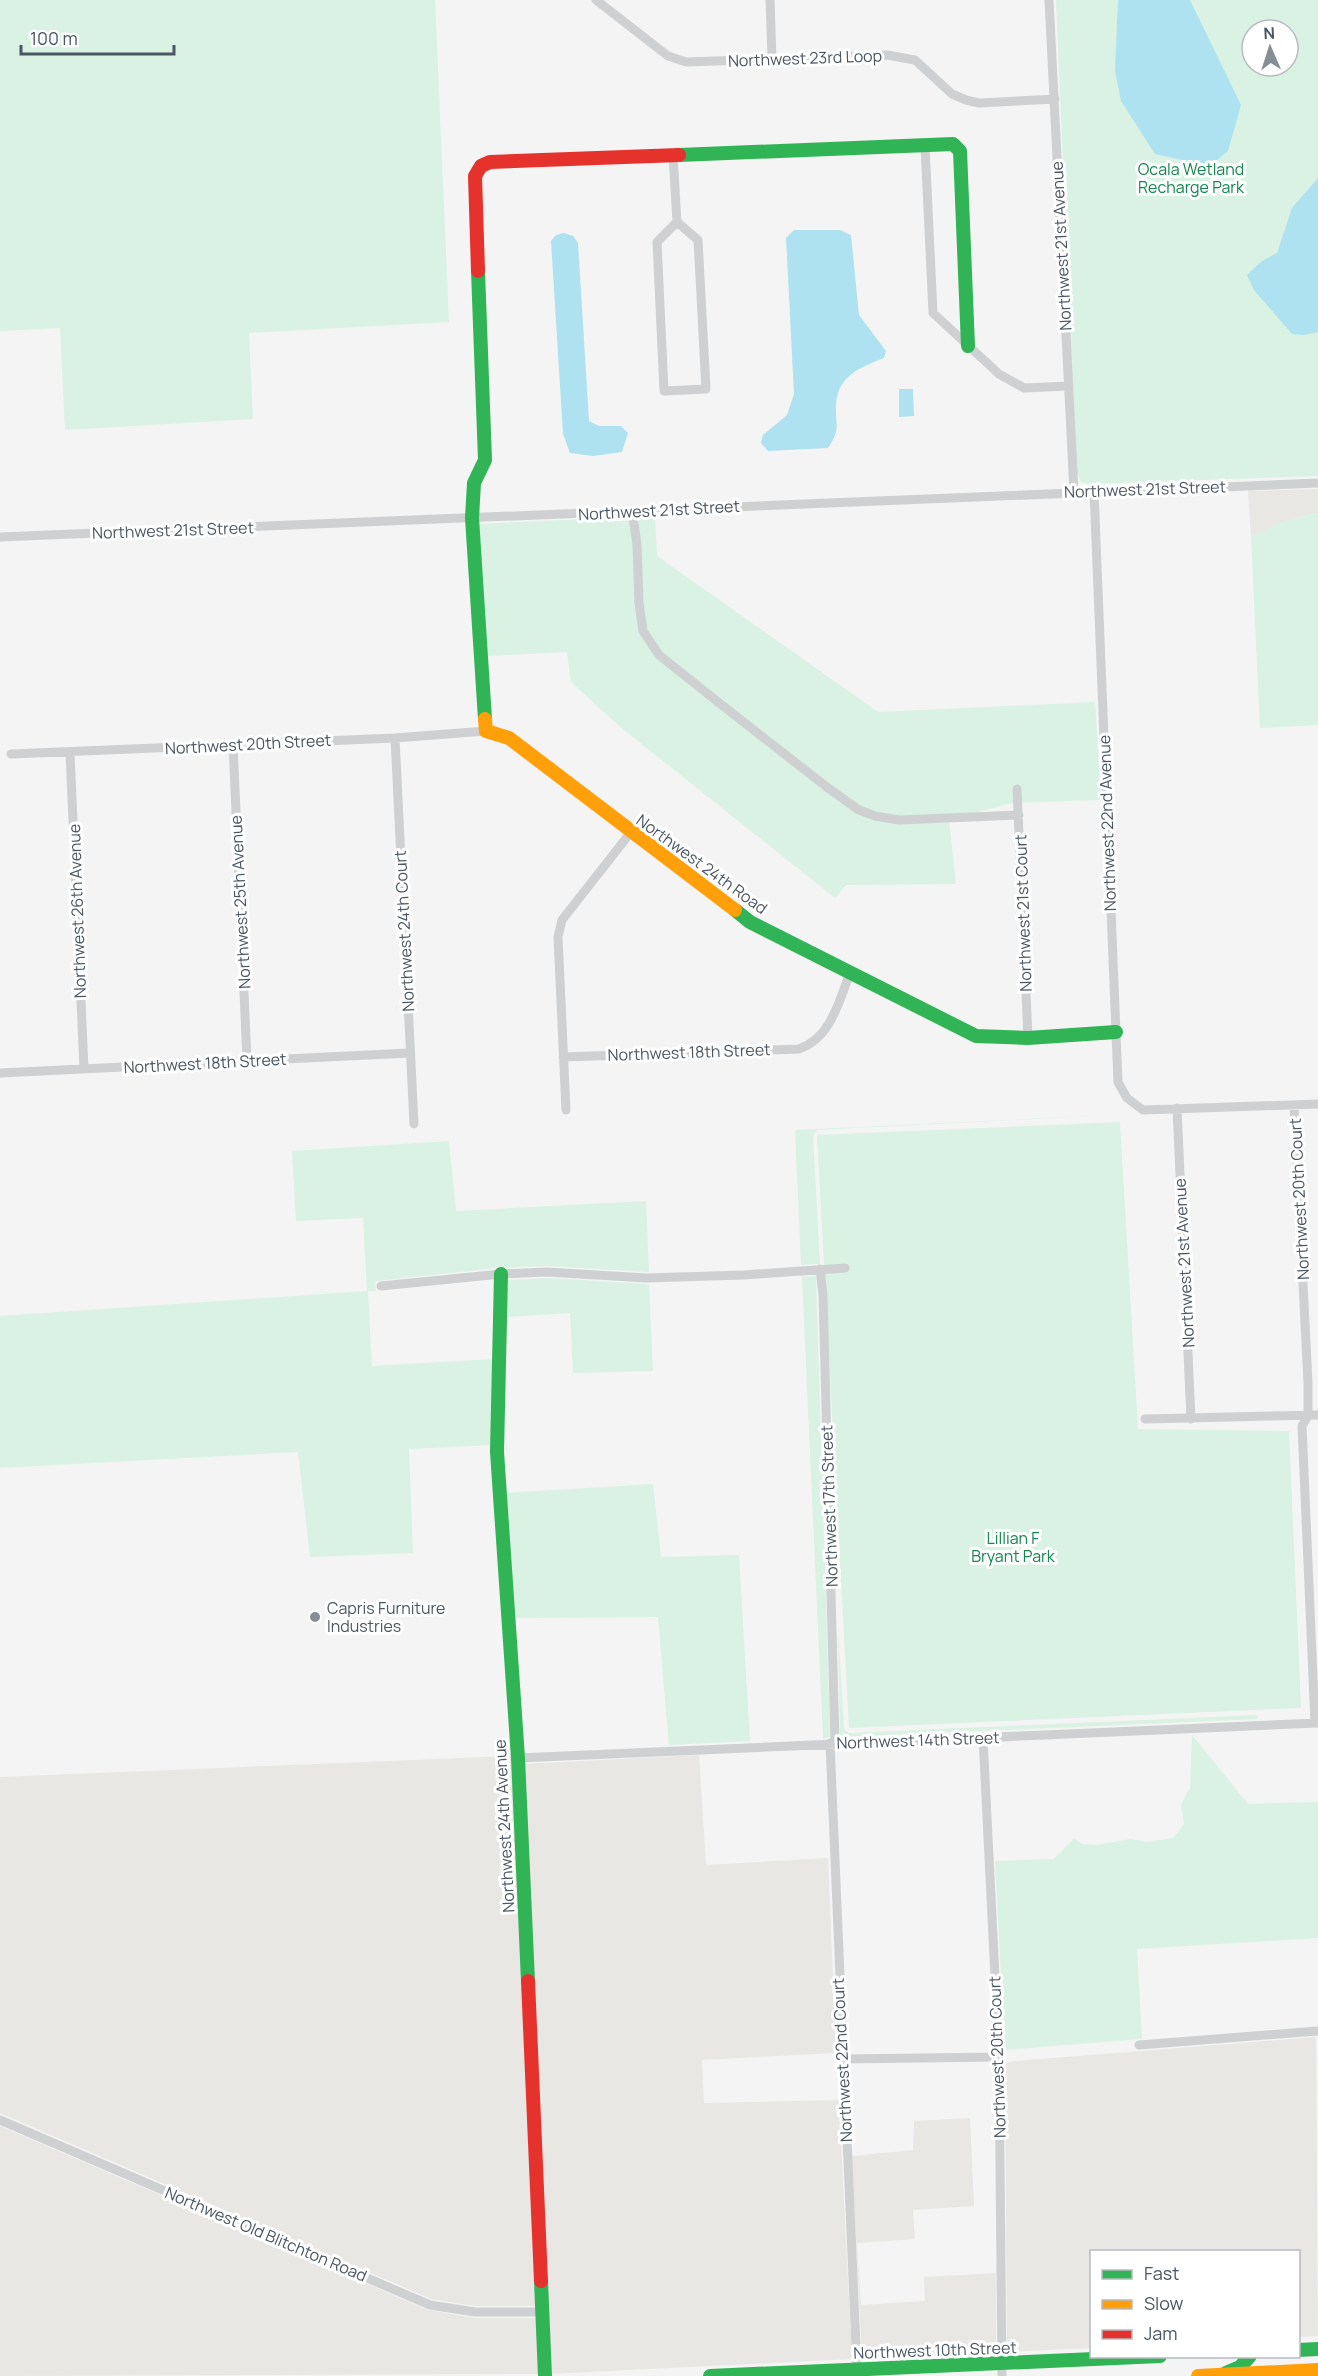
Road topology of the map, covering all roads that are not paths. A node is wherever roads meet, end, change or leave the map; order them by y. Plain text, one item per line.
1 (596, 0) edge
2 (770, 0) edge
3 (1049, 0) edge
4 (772, 59) junction
5 (1055, 99) junction
6 (925, 146) junction
7 (674, 155) junction
8 (677, 222) junction
9 (968, 346) junction
10 (1069, 386) junction
11 (1318, 483) edge
12 (1094, 491) junction
13 (1074, 492) junction
14 (632, 512) junction
15 (472, 519) junction
16 (0, 537) edge
17 (486, 731) junction
18 (395, 738) junction
19 (233, 744) junction
20 (70, 753) junction
21 (11, 754) dead end
22 (1017, 789) dead end
23 (1018, 815) junction
24 (631, 832) junction
25 (850, 973) junction
26 (1116, 1032) junction
27 (1028, 1038) junction
28 (410, 1053) junction
29 (563, 1057) junction
30 (247, 1060) junction
31 (84, 1069) junction
32 (0, 1073) edge
33 (1318, 1104) edge
34 (1294, 1105) junction
35 (1177, 1108) junction
36 (566, 1110) dead end
37 (414, 1124) dead end
38 (845, 1268) dead end
39 (820, 1269) junction
40 (501, 1274) junction
41 (381, 1286) dead end
42 (1313, 1416) edge
43 (1145, 1419) dead end
44 (1191, 1419) junction
45 (1317, 1723) edge
46 (983, 1737) junction
47 (832, 1743) junction
48 (518, 1758) junction
49 (1318, 2031) edge
50 (1139, 2045) dead end
51 (999, 2057) junction
52 (842, 2059) junction
53 (0, 2120) edge
54 (541, 2312) junction
55 (1318, 2349) edge
56 (1300, 2350) edge
57 (1137, 2358) edge
58 (1248, 2358) edge
59 (1002, 2370) edge
60 (1318, 2370) edge
61 (858, 2373) edge
62 (1221, 2375) edge
63 (545, 2376) edge
64 (710, 2376) edge
65 (1198, 2376) edge

1 - 4 street, Northwest 23rd Loop
2 - 4 street
3 - 5 street, Northwest 21st Avenue
4 - 5 street, Northwest 23rd Loop
5 - 10 street, Northwest 21st Avenue
6 - 7 main road
6 - 9 street
6 - 9 main road
7 - 8 street
7 - 15 main road
8 - 8 street
9 - 10 street
10 - 13 street, Northwest 21st Avenue
11 - 12 street, Northwest 21st Street
12 - 13 street, Northwest 21st Street
12 - 26 street, Northwest 22nd Avenue
13 - 14 street, Northwest 21st Street
14 - 15 street, Northwest 21st Street
14 - 23 street
15 - 16 street, Northwest 21st Street
15 - 17 main road
17 - 18 street, Northwest 20th Street
17 - 24 main road, Northwest 24th Road
18 - 19 street, Northwest 20th Street
18 - 28 street, Northwest 24th Court
19 - 20 street, Northwest 20th Street
19 - 30 street, Northwest 25th Avenue
20 - 21 street, Northwest 20th Street
20 - 31 street, Northwest 26th Avenue
22 - 23 street, Northwest 21st Court
23 - 27 street, Northwest 21st Court
24 - 25 main road, Northwest 24th Road
24 - 29 street
25 - 27 main road, Northwest 24th Road
25 - 29 street, Northwest 18th Street
26 - 27 main road, Northwest 24th Road
26 - 35 street, Northwest 22nd Avenue
28 - 30 street, Northwest 18th Street
28 - 37 street, Northwest 24th Court
29 - 36 street
30 - 31 street, Northwest 18th Street
31 - 32 street, Northwest 18th Street
33 - 34 street, Northwest 22nd Avenue
34 - 35 street, Northwest 22nd Avenue
34 - 42 street, Northwest 20th Court
35 - 44 street, Northwest 21st Avenue
38 - 39 street
39 - 40 street
39 - 47 street, Northwest 17th Street
40 - 41 street
40 - 48 main road, Northwest 24th Avenue
42 - 44 street
42 - 45 street, Northwest 20th Court
43 - 44 street
45 - 46 street, Northwest 14th Street
46 - 47 street, Northwest 14th Street
46 - 51 street, Northwest 20th Court
47 - 48 street, Northwest 14th Street
47 - 52 street, Northwest 22nd Court
48 - 54 main road, Northwest 24th Avenue
49 - 50 street
51 - 52 street
51 - 59 street, Northwest 20th Court
52 - 61 street, Northwest 22nd Court
53 - 54 street, Northwest Old Blitchton Road
54 - 63 main road, Northwest 24th Avenue
55 - 56 main road
57 - 59 main road, Northwest 10th Street
58 - 62 main road
59 - 61 main road, Northwest 10th Street
60 - 62 main road
61 - 64 main road, Northwest 10th Street
62 - 65 main road

